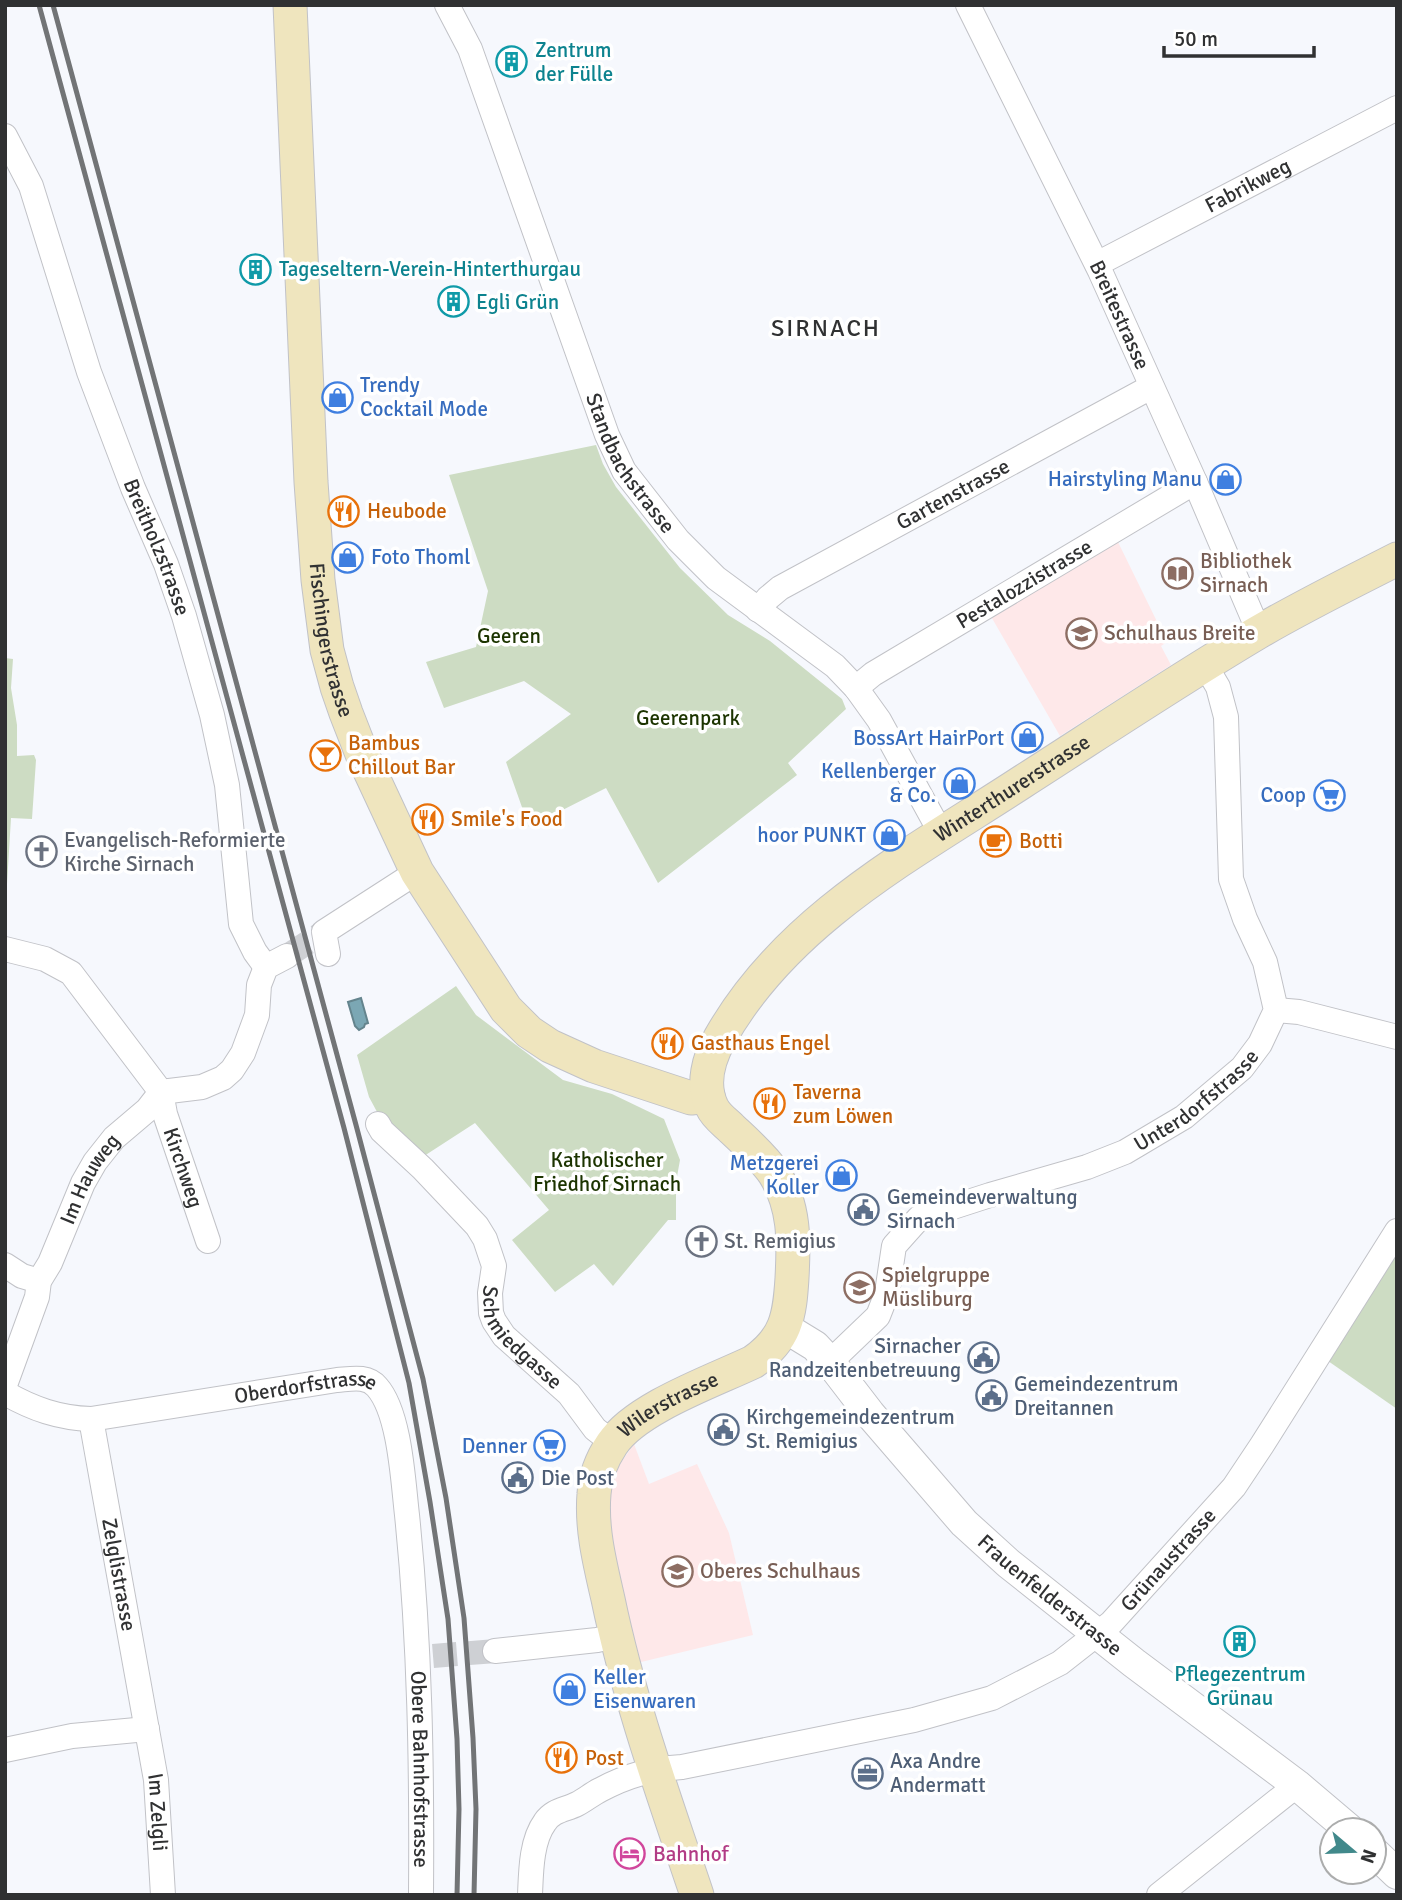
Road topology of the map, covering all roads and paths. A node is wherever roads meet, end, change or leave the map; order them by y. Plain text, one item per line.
1 (290, 5) edge
2 (447, 5) edge
3 (968, 5) edge
4 (1397, 108) edge
5 (5, 136) edge
6 (1097, 264) junction
7 (1151, 387) junction
8 (1195, 482) junction
9 (1397, 559) edge
10 (758, 610) junction
11 (1259, 632) junction
12 (1205, 665) junction
13 (856, 688) junction
14 (942, 835) junction
15 (417, 872) junction
16 (326, 943) tunnel mouth
17 (5, 950) edge
18 (1276, 1010) junction
19 (1397, 1037) edge
20 (160, 1092) junction
21 (708, 1096) junction
22 (377, 1124) dead end
23 (1397, 1231) edge
24 (208, 1241) dead end
25 (5, 1265) edge
26 (39, 1281) junction
27 (784, 1327) junction
28 (830, 1362) junction
29 (5, 1385) edge
30 (5, 1393) edge
31 (91, 1419) junction
32 (613, 1443) junction
33 (1097, 1633) junction
34 (615, 1636) junction
35 (495, 1651) tunnel mouth
36 (426, 1656) joint
37 (147, 1729) junction
38 (5, 1750) edge
39 (655, 1769) junction
40 (1297, 1785) junction
41 (1334, 1816) edge
42 (163, 1895) edge
43 (421, 1895) edge
44 (530, 1895) edge
45 (697, 1895) edge
46 (1158, 1895) edge

1 - 15 main road, Fischingerstrasse
2 - 10 street, Standbachstrasse
3 - 6 street, Breitestrasse
4 - 6 street, Fabrikweg
5 - 20 street, Breitholzstrasse
6 - 7 street, Breitestrasse
7 - 8 street, Breitestrasse
7 - 10 street, Gartenstrasse
8 - 11 street, Breitestrasse
8 - 13 street, Pestalozzistrasse
9 - 11 main road, Winterthurerstrasse
10 - 13 street, Standbachstrasse
11 - 12 main road, Winterthurerstrasse
12 - 14 main road, Winterthurerstrasse
12 - 18 street
13 - 14 street, Standbachstrasse
14 - 21 main road, Winterthurerstrasse
15 - 16 street
15 - 21 main road, Fischingerstrasse
17 - 20 street
18 - 19 street
18 - 28 street, Unterdorfstrasse
20 - 24 street, Kirchweg
20 - 26 street, Im Hauweg
21 - 27 main road
22 - 32 street, Schmiedgasse
23 - 33 street, Grünaustrasse
25 - 26 street
26 - 29 street, Im Hauweg
27 - 28 street, Frauenfelderstrasse
27 - 32 main road, Wilerstrasse
28 - 33 street, Frauenfelderstrasse
30 - 31 street, Oberdorfstrasse
31 - 36 street, Oberdorfstrasse
31 - 37 street, Zelglistrasse
32 - 34 main road, Wilerstrasse
33 - 39 street, Grünaustrasse
33 - 40 street, Frauenfelderstrasse
34 - 35 street
34 - 39 main road, Wilerstrasse
36 - 43 street, Obere Bahnhofstrasse
37 - 38 street
37 - 42 street, Im Zelgli
39 - 44 street, Grünaustrasse
39 - 45 main road
40 - 41 street, Frauenfelderstrasse
40 - 46 street

